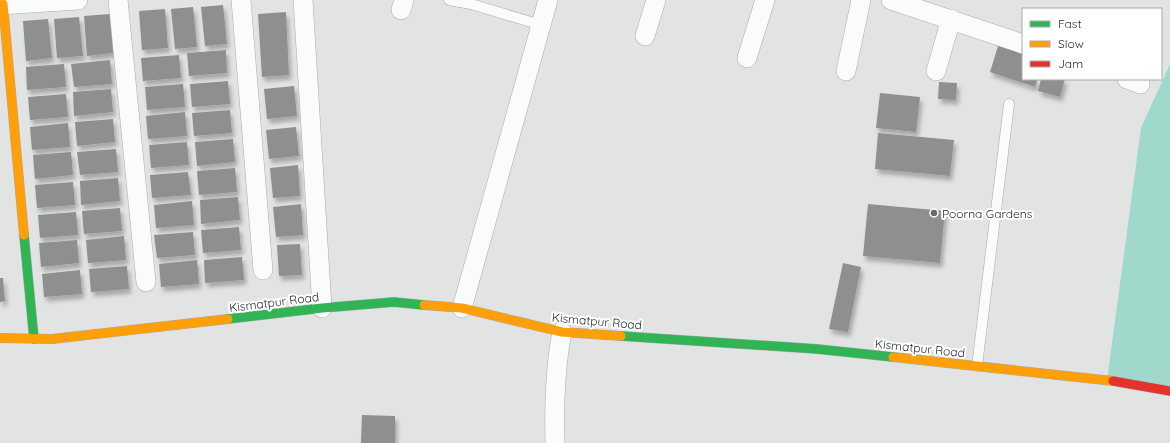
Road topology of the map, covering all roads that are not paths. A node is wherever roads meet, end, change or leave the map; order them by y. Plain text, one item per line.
1 (78, 0) edge
2 (118, 0) edge
3 (241, 0) edge
4 (303, 0) edge
5 (449, 0) edge
6 (548, 0) edge
7 (656, 0) edge
8 (765, 0) edge
9 (862, 0) edge
10 (891, 0) edge
11 (2, 5) edge
12 (951, 19) junction
13 (541, 25) junction
14 (645, 36) dead end
15 (1022, 44) edge
16 (747, 58) dead end
17 (846, 71) dead end
18 (936, 71) dead end
19 (1009, 104) dead end
20 (263, 270) dead end
21 (146, 282) dead end
22 (322, 308) junction
23 (462, 308) junction
24 (562, 332) junction
25 (0, 338) edge
26 (34, 339) junction
27 (977, 366) junction
28 (1170, 391) edge
29 (555, 443) edge

1 - 11 street
2 - 21 street
3 - 20 street
4 - 22 street
5 - 13 lane
6 - 13 street
7 - 14 street
8 - 16 street
9 - 17 street
10 - 12 street
11 - 26 street
12 - 15 street
12 - 18 street
13 - 23 street
19 - 27 lane
22 - 23 street, Kismatpur Road
22 - 26 street, Kismatpur Road
23 - 24 street, Kismatpur Road
24 - 27 street, Kismatpur Road
24 - 29 street
25 - 26 street, Kismatpur Road
27 - 28 street, Kismatpur Road

